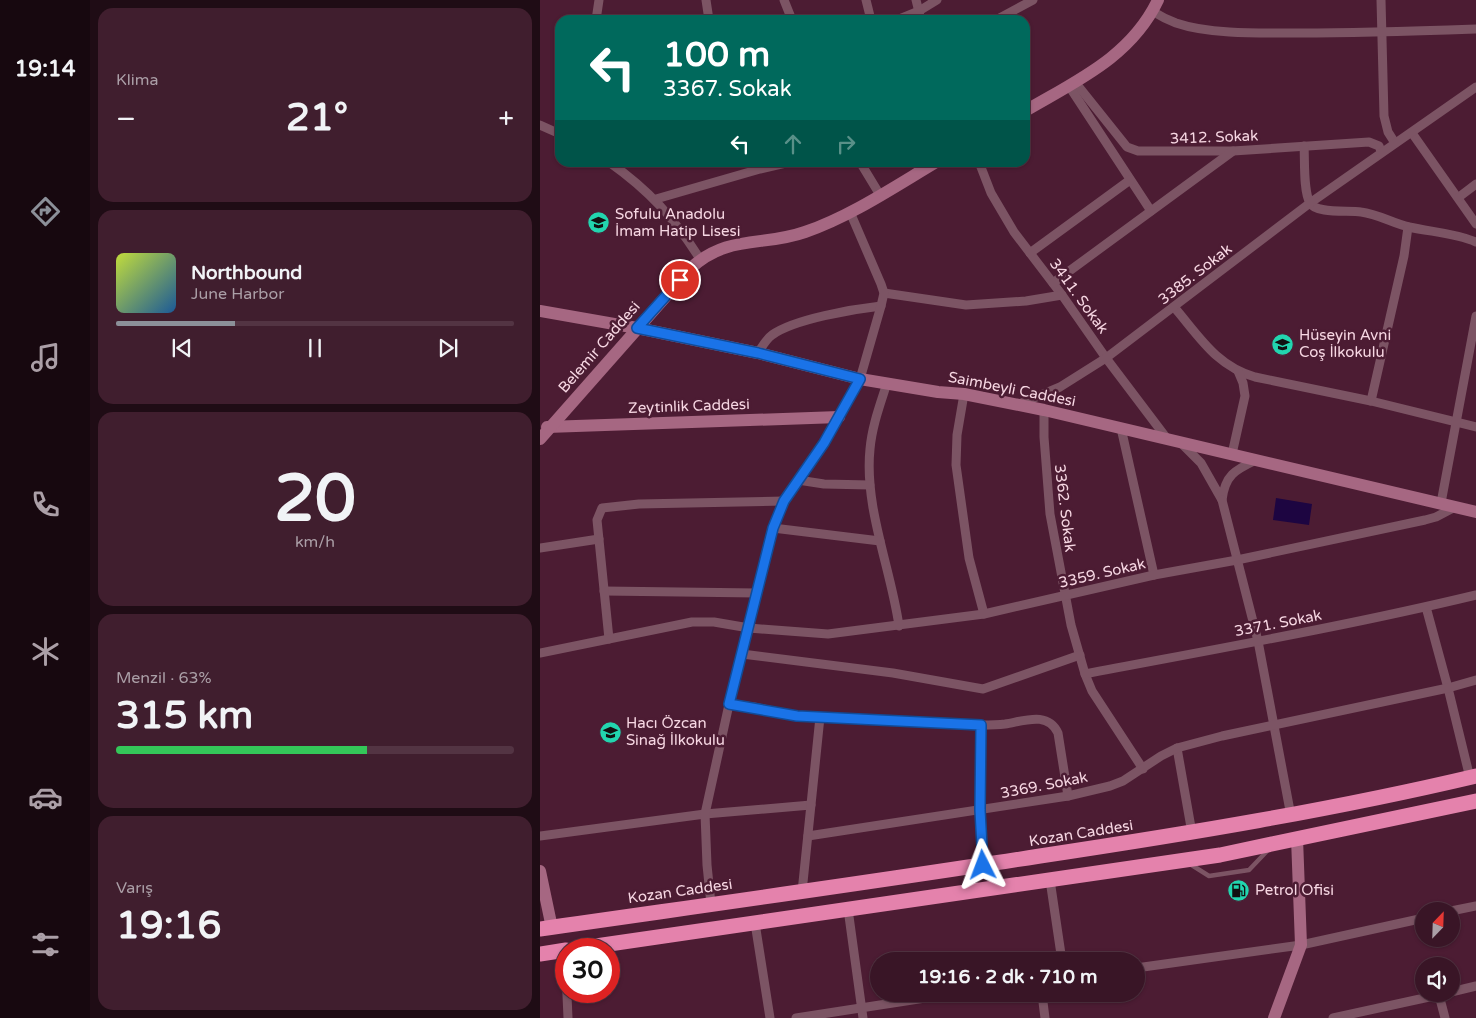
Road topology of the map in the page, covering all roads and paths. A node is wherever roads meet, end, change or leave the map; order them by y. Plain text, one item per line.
1 (599, 0) edge
2 (706, 0) edge
3 (784, 0) edge
4 (866, 0) edge
5 (916, 0) edge
6 (937, 0) edge
7 (1033, 0) edge
8 (1381, 0) edge
9 (1155, 6) edge
10 (597, 15) edge
11 (708, 15) edge
12 (790, 15) edge
13 (870, 15) edge
14 (920, 15) edge
15 (921, 15) edge
16 (1005, 15) edge
17 (1476, 28) edge
18 (1382, 32) junction
19 (1072, 84) junction
20 (1476, 87) edge
21 (1030, 108) edge
22 (540, 125) edge
23 (555, 132) edge
24 (1412, 132) junction
25 (1395, 143) junction
26 (1304, 146) junction
27 (1233, 151) junction
28 (1382, 151) junction
29 (615, 167) edge
30 (762, 167) edge
31 (863, 167) edge
32 (928, 167) edge
33 (981, 167) edge
34 (1130, 180) junction
35 (1476, 184) edge
36 (880, 195) junction
37 (1459, 197) junction
38 (656, 199) junction
39 (1310, 203) junction
40 (1151, 211) junction
41 (850, 212) junction
42 (1476, 224) edge
43 (1408, 227) junction
44 (1476, 242) edge
45 (1030, 253) junction
46 (700, 259) junction
47 (1053, 283) junction
48 (884, 293) junction
49 (1062, 295) junction
50 (882, 306) junction
51 (1174, 307) junction
52 (540, 310) edge
53 (1476, 316) edge
54 (637, 328) junction
55 (758, 353) junction
56 (1106, 358) junction
57 (1238, 371) junction
58 (860, 379) junction
59 (887, 383) junction
60 (964, 394) junction
61 (1371, 401) junction
62 (1017, 405) junction
63 (1044, 410) junction
64 (839, 417) junction
65 (1456, 423) junction
66 (545, 427) edge
67 (1476, 427) edge
68 (1121, 428) junction
69 (540, 439) edge
70 (1175, 441) junction
71 (1232, 454) junction
72 (1256, 460) junction
73 (798, 480) junction
74 (870, 485) junction
75 (1222, 500) junction
76 (784, 501) junction
77 (1441, 503) junction
78 (1455, 507) junction
79 (1476, 512) edge
80 (773, 528) junction
81 (599, 539) junction
82 (880, 541) junction
83 (540, 548) edge
84 (1237, 560) junction
85 (1154, 575) junction
86 (604, 591) junction
87 (758, 593) junction
88 (1065, 595) junction
89 (1476, 595) edge
90 (1426, 606) junction
91 (984, 614) junction
92 (899, 626) junction
93 (749, 628) junction
94 (609, 639) junction
95 (1258, 641) junction
96 (540, 653) edge
97 (742, 654) junction
98 (1080, 655) junction
99 (1085, 674) junction
100 (1476, 680) edge
101 (1448, 688) junction
102 (729, 704) junction
103 (820, 717) junction
104 (981, 725) junction
105 (1275, 725) junction
106 (1177, 748) junction
107 (1143, 768) junction
108 (1473, 777) edge
109 (1068, 796) junction
110 (1476, 801) edge
111 (810, 805) junction
112 (980, 810) junction
113 (705, 814) junction
114 (1291, 816) junction
115 (1192, 833) junction
116 (540, 836) edge
117 (808, 836) junction
118 (1297, 838) junction
119 (1275, 843) junction
120 (1184, 860) junction
121 (983, 865) junction
122 (540, 871) edge
123 (1050, 880) junction
124 (802, 892) junction
125 (711, 904) junction
126 (1476, 906) edge
127 (848, 909) junction
128 (1460, 909) edge
129 (1415, 920) edge
130 (755, 923) junction
131 (546, 928) edge
132 (620, 943) edge
133 (1301, 945) junction
134 (555, 952) edge
135 (1061, 952) edge
136 (540, 954) edge
137 (1145, 967) edge
138 (1476, 986) edge
139 (1460, 990) edge
140 (1415, 1000) edge
141 (896, 1002) edge
142 (1043, 1002) edge
143 (1442, 1002) edge
144 (568, 1003) edge
145 (861, 1007) junction
146 (568, 1018) edge
147 (770, 1018) edge
148 (796, 1018) edge
149 (863, 1018) edge
150 (1045, 1018) edge
151 (1274, 1018) edge
152 (1333, 1018) edge
153 (1445, 1018) edge

1 - 10 street
2 - 11 street
3 - 12 street
4 - 13 street
5 - 14 street
6 - 15 street
7 - 16 street
8 - 18 street
9 - 18 street
9 - 19 main road
17 - 18 street
18 - 25 street
19 - 21 main road
19 - 27 street, 3412. Sokak
19 - 34 street
20 - 24 street, 3385. Sokak
22 - 23 street
24 - 25 street, 3385. Sokak
24 - 37 street
25 - 28 street, 3385. Sokak
26 - 27 street, 3412. Sokak
26 - 28 street, 3412. Sokak
26 - 39 street
27 - 40 street
28 - 39 street, 3385. Sokak
29 - 38 street
30 - 38 street
31 - 36 street
32 - 36 main road, Belemir Caddesi
33 - 45 street, 3411. Sokak
34 - 40 street
34 - 45 street
35 - 37 street
36 - 41 main road, Belemir Caddesi
37 - 42 street
38 - 46 street
39 - 43 street
39 - 51 street, 3385. Sokak
40 - 47 street
41 - 46 main road, Belemir Caddesi
41 - 48 street
43 - 44 street
43 - 61 street
45 - 47 street, 3411. Sokak
46 - 54 main road, Belemir Caddesi
47 - 49 street, 3411. Sokak
48 - 49 street
48 - 50 street
49 - 56 street, 3411. Sokak
50 - 55 street
50 - 58 street
51 - 56 street, 3385. Sokak
51 - 57 street
52 - 54 main road, Saimbeyli Caddesi
53 - 65 street
54 - 55 main road, Saimbeyli Caddesi
54 - 66 main road, Belemir Caddesi
55 - 58 main road, Saimbeyli Caddesi
56 - 62 street, 3385. Sokak
56 - 70 street, 3411. Sokak
57 - 61 street
57 - 71 street
58 - 59 main road, Saimbeyli Caddesi
58 - 64 street
59 - 60 main road, Saimbeyli Caddesi
59 - 74 street
60 - 62 main road, Saimbeyli Caddesi
60 - 91 street
61 - 65 street
62 - 63 main road, Saimbeyli Caddesi
63 - 68 main road, Saimbeyli Caddesi
63 - 88 street, 3362. Sokak
64 - 66 main road, Zeytinlik Caddesi
64 - 73 street
65 - 67 street
65 - 77 street
66 - 69 main road, Belemir Caddesi
68 - 70 main road, Saimbeyli Caddesi
68 - 85 street
70 - 71 main road, Saimbeyli Caddesi
70 - 75 street, 3411. Sokak
71 - 72 main road, Saimbeyli Caddesi
72 - 75 street
72 - 77 main road, Saimbeyli Caddesi
73 - 74 street
73 - 76 street
74 - 82 street
75 - 84 street, 3411. Sokak
76 - 80 street
76 - 81 street
77 - 78 main road, Saimbeyli Caddesi
78 - 79 main road, Saimbeyli Caddesi
78 - 84 street, 3359. Sokak
80 - 82 street
80 - 87 street
81 - 83 street
81 - 86 street
82 - 92 street
84 - 85 street, 3359. Sokak
84 - 95 street, 3411. Sokak
85 - 88 street, 3359. Sokak
86 - 87 street
86 - 94 street
87 - 93 street
88 - 91 street, 3359. Sokak
88 - 98 street, 3362. Sokak
89 - 90 street, 3371. Sokak
90 - 95 street, 3371. Sokak
90 - 101 street
91 - 92 street, 3359. Sokak
92 - 93 street, 3359. Sokak
93 - 94 street, 3359. Sokak
93 - 97 street
94 - 96 street, 3359. Sokak
95 - 99 street, 3371. Sokak
95 - 105 street, 3411. Sokak
97 - 98 street
97 - 102 street
98 - 99 street, 3362. Sokak
99 - 107 street, 3362. Sokak
100 - 101 street, 3369. Sokak
101 - 105 street, 3369. Sokak
101 - 108 street
102 - 103 street
102 - 113 street
103 - 104 street
103 - 111 street
104 - 109 street
104 - 112 street
105 - 106 street, 3369. Sokak
105 - 114 street, 3411. Sokak
106 - 107 street, 3369. Sokak
106 - 115 street
107 - 109 street, 3369. Sokak
108 - 114 highway, Kozan Caddesi
109 - 112 street, 3369. Sokak
110 - 118 highway
111 - 113 street
111 - 117 street
112 - 117 street, 3369. Sokak
112 - 121 street
113 - 116 street
113 - 125 street
114 - 115 highway, Kozan Caddesi
115 - 121 highway, Kozan Caddesi
117 - 124 street
118 - 119 highway
118 - 133 main road
119 - 120 highway
119 - 120 lane
120 - 123 highway
121 - 124 highway, Kozan Caddesi
122 - 131 main road
123 - 127 highway
123 - 135 street
124 - 125 highway, Kozan Caddesi
125 - 131 highway, Kozan Caddesi
126 - 128 street
127 - 130 highway
127 - 145 street
129 - 133 street
130 - 132 highway
130 - 147 street
133 - 137 street
133 - 151 main road
134 - 136 highway
138 - 139 street
140 - 152 street
141 - 145 street
142 - 150 street
143 - 153 street
144 - 146 street
145 - 148 street
145 - 149 street

